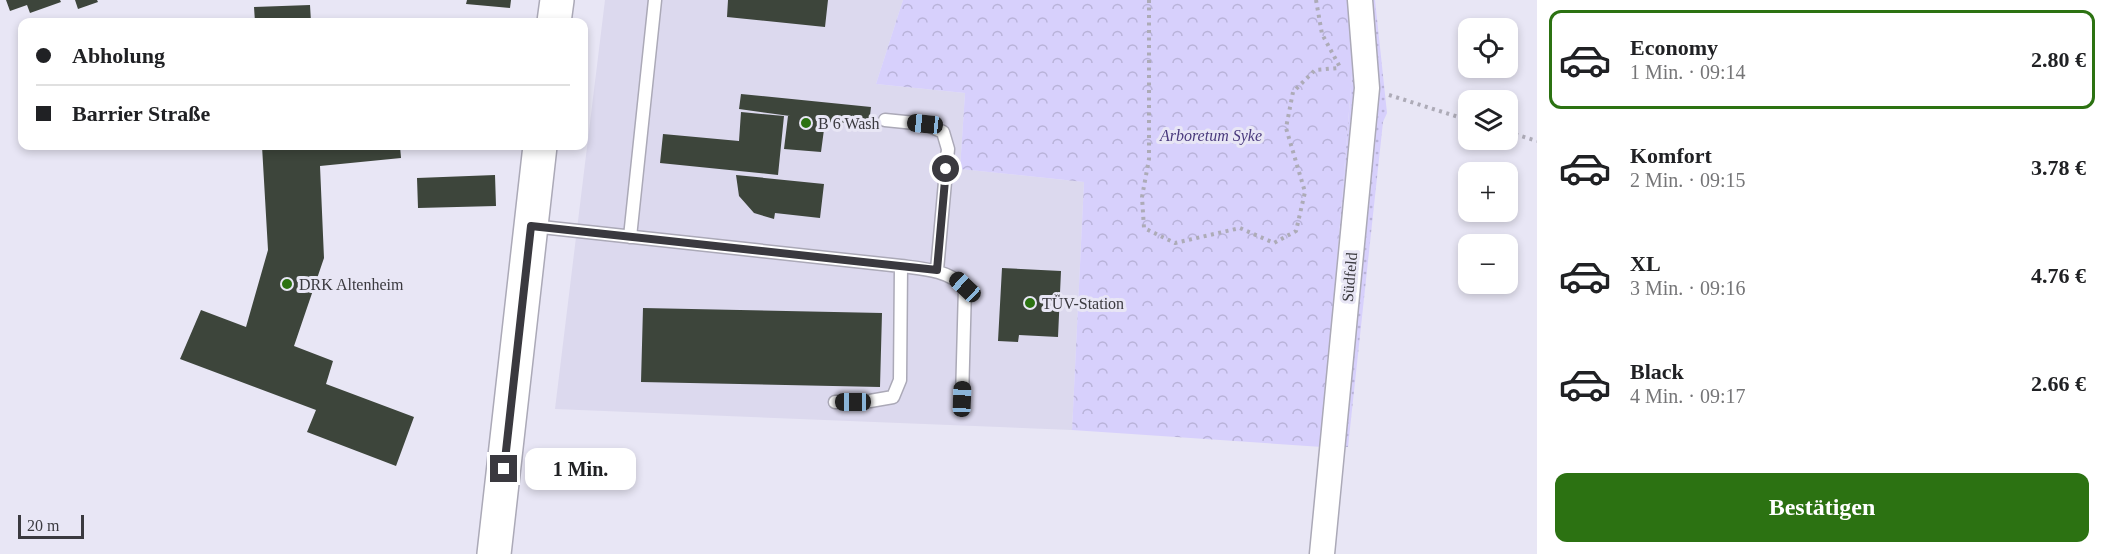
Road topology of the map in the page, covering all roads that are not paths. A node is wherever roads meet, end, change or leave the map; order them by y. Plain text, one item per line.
1 (557, 0) edge
2 (655, 0) edge
3 (1360, 0) edge
4 (555, 18) edge
5 (885, 120) dead end
6 (540, 150) edge
7 (531, 226) junction
8 (630, 237) junction
9 (901, 266) junction
10 (937, 270) junction
11 (962, 399) dead end
12 (835, 402) dead end
13 (494, 554) edge
14 (1322, 554) edge

1 - 4 main road
2 - 8 lane
3 - 14 street, Südfeld
5 - 10 lane
6 - 7 main road
7 - 8 lane
7 - 13 main road
8 - 9 lane
9 - 10 lane
9 - 12 lane
10 - 11 lane

